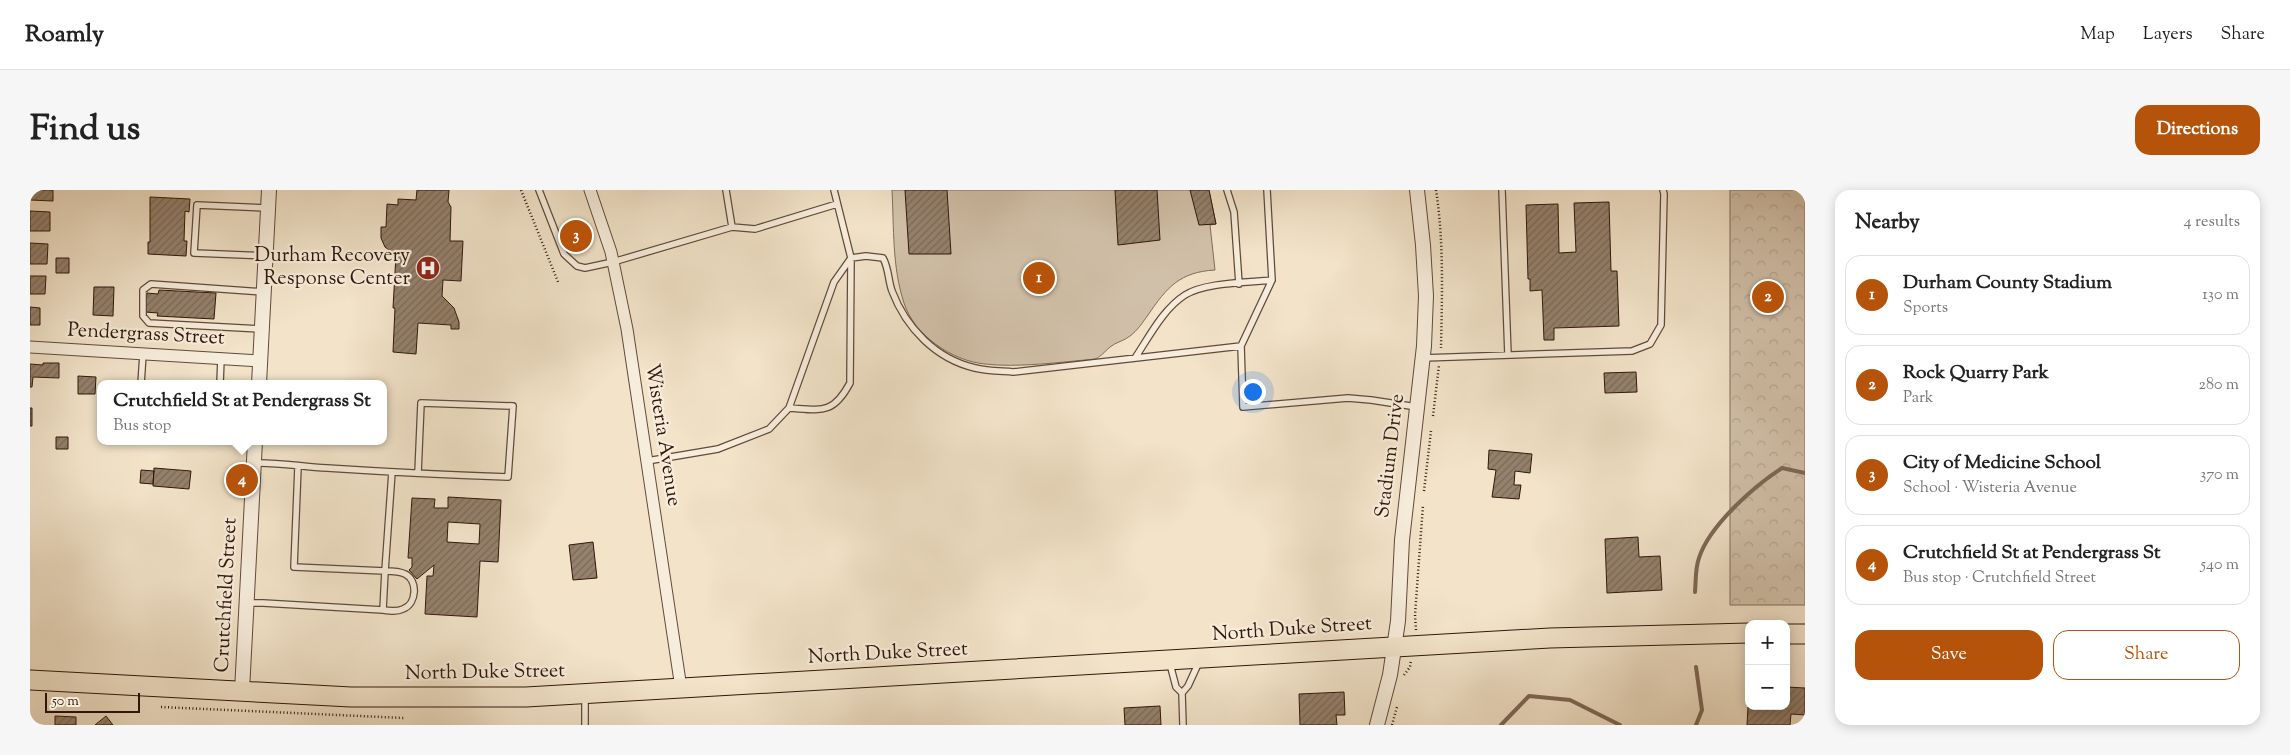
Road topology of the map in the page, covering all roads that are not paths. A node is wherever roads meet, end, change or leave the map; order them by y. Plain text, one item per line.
1 (269, 190) edge
2 (539, 190) edge
3 (590, 190) edge
4 (726, 190) edge
5 (834, 190) edge
6 (1227, 190) edge
7 (1267, 190) edge
8 (1417, 190) edge
9 (1502, 190) edge
10 (1662, 190) edge
11 (837, 204) junction
12 (268, 208) junction
13 (732, 226) junction
14 (266, 256) junction
15 (851, 258) junction
16 (613, 262) junction
17 (1272, 280) junction
18 (1239, 284) junction
19 (264, 292) junction
20 (262, 329) junction
21 (1241, 346) junction
22 (30, 347) edge
23 (143, 354) junction
24 (1508, 355) junction
25 (221, 358) junction
26 (1135, 358) junction
27 (1422, 358) junction
28 (260, 360) junction
29 (141, 380) edge
30 (220, 380) edge
31 (259, 380) edge
32 (1417, 407) junction
33 (789, 408) junction
34 (255, 445) edge
35 (647, 461) junction
36 (254, 462) junction
37 (298, 466) junction
38 (392, 472) junction
39 (418, 473) junction
40 (385, 571) junction
41 (246, 603) junction
42 (383, 610) junction
43 (1745, 633) edge
44 (1790, 634) edge
45 (1805, 634) edge
46 (1394, 646) junction
47 (1200, 659) junction
48 (1169, 661) junction
49 (30, 680) edge
50 (682, 688) junction
51 (242, 691) junction
52 (1182, 693) junction
53 (585, 694) junction
54 (585, 725) edge
55 (1183, 725) edge
56 (1377, 725) edge

1 - 12 street
2 - 16 lane
3 - 16 street, Wisteria Avenue
4 - 13 lane
5 - 11 lane
6 - 18 lane
7 - 17 lane
8 - 27 street, Stadium Drive
9 - 24 lane
10 - 24 lane
11 - 13 lane
11 - 15 lane
12 - 14 street
12 - 14 lane
13 - 16 lane
14 - 19 street
15 - 26 lane
15 - 33 lane
15 - 33 lane
16 - 35 street, Wisteria Avenue
17 - 18 lane
17 - 21 lane
18 - 26 lane
19 - 20 street
19 - 20 lane
20 - 28 street
21 - 26 lane
21 - 32 lane
22 - 23 street, Pendergrass Street
23 - 25 street, Pendergrass Street
23 - 29 lane
24 - 27 lane
25 - 28 street, Pendergrass Street
25 - 30 lane
27 - 32 street, Stadium Drive
28 - 31 street
32 - 46 street, Stadium Drive
33 - 35 lane
34 - 36 street, Crutchfield Street
35 - 50 street, Wisteria Avenue
36 - 37 lane
36 - 41 street, Crutchfield Street
37 - 38 lane
37 - 40 lane
38 - 39 lane
38 - 40 lane
39 - 39 lane
40 - 42 lane
40 - 42 lane
41 - 42 lane
41 - 51 street, Crutchfield Street
43 - 46 highway, North Duke Street
44 - 45 highway
46 - 47 highway, North Duke Street
46 - 56 street, Stadium Drive
47 - 48 highway, North Duke Street
47 - 52 lane
48 - 50 highway, North Duke Street
48 - 52 lane
49 - 51 highway, North Duke Street
50 - 53 highway, North Duke Street
51 - 53 highway, North Duke Street
52 - 55 lane
53 - 54 lane

